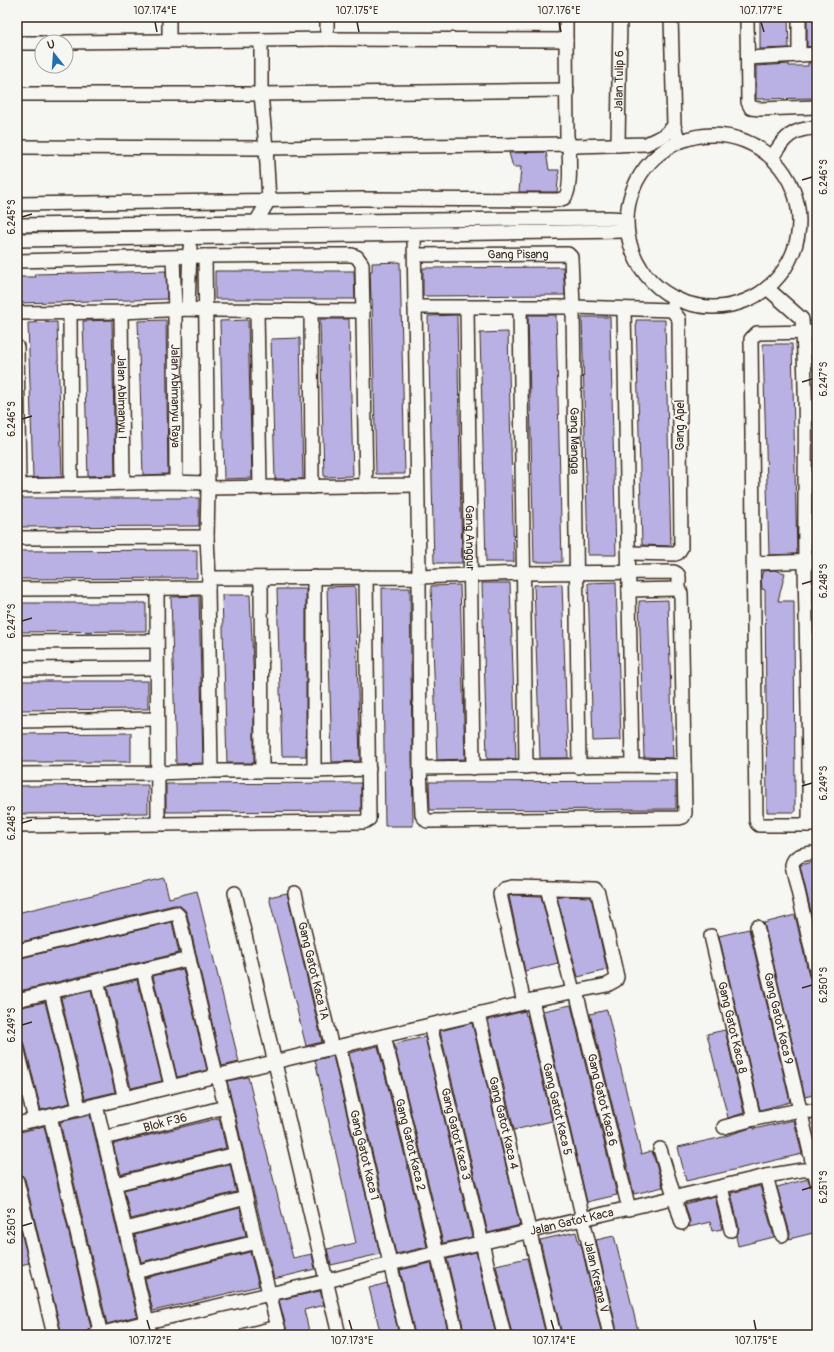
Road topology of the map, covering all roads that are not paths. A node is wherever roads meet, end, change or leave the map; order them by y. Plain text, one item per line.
1 (169, 17) edge
2 (327, 17) edge
3 (566, 17) edge
4 (620, 17) edge
5 (671, 17) edge
6 (747, 17) edge
7 (799, 17) edge
8 (327, 39) junction
9 (262, 40) junction
10 (566, 40) junction
11 (169, 41) junction
12 (74, 42) edge
13 (17, 43) edge
14 (34, 43) edge
15 (799, 54) junction
16 (817, 54) edge
17 (748, 58) junction
18 (567, 90) junction
19 (17, 94) edge
20 (261, 94) junction
21 (817, 107) edge
22 (674, 126) junction
23 (817, 128) edge
24 (680, 142) junction
25 (569, 144) junction
26 (618, 145) junction
27 (17, 147) edge
28 (266, 148) junction
29 (772, 158) junction
30 (362, 199) junction
31 (495, 199) junction
32 (269, 200) junction
33 (104, 202) junction
34 (17, 204) edge
35 (495, 219) junction
36 (363, 221) junction
37 (256, 222) junction
38 (189, 223) junction
39 (104, 224) junction
40 (17, 225) edge
41 (626, 225) junction
42 (414, 235) junction
43 (328, 236) junction
44 (233, 237) junction
45 (190, 238) junction
46 (121, 239) junction
47 (17, 240) edge
48 (329, 255) junction
49 (415, 255) junction
50 (204, 256) junction
51 (234, 256) junction
52 (190, 257) junction
53 (173, 258) junction
54 (123, 259) junction
55 (17, 261) edge
56 (767, 288) junction
57 (673, 304) junction
58 (415, 307) junction
59 (467, 307) junction
60 (520, 307) junction
61 (573, 307) junction
62 (188, 309) junction
63 (624, 309) junction
64 (175, 310) junction
65 (205, 310) junction
66 (257, 310) junction
67 (311, 310) junction
68 (363, 311) junction
69 (70, 312) junction
70 (121, 312) junction
71 (17, 313) edge
72 (803, 332) junction
73 (817, 332) edge
74 (17, 347) edge
75 (811, 385) edge
76 (176, 482) junction
77 (123, 483) junction
78 (417, 485) junction
79 (18, 486) edge
80 (71, 486) junction
81 (208, 486) junction
82 (366, 486) junction
83 (312, 487) junction
84 (260, 488) junction
85 (207, 537) junction
86 (17, 538) edge
87 (629, 553) junction
88 (811, 561) edge
89 (754, 563) junction
90 (629, 573) junction
91 (524, 574) junction
92 (577, 574) junction
93 (472, 575) junction
94 (314, 577) junction
95 (366, 577) junction
96 (419, 577) junction
97 (261, 578) junction
98 (208, 583) junction
99 (157, 588) junction
100 (17, 589) edge
101 (679, 589) junction
102 (629, 590) junction
103 (811, 614) edge
104 (157, 641) junction
105 (17, 642) edge
106 (812, 667) edge
107 (157, 668) junction
108 (17, 669) edge
109 (812, 718) edge
110 (157, 719) junction
111 (17, 720) edge
112 (632, 766) junction
113 (684, 766) junction
114 (526, 767) junction
115 (579, 767) junction
116 (420, 768) junction
117 (473, 768) junction
118 (369, 769) junction
119 (211, 771) junction
120 (262, 771) junction
121 (314, 771) junction
122 (813, 772) edge
123 (157, 773) junction
124 (17, 774) edge
125 (158, 824) junction
126 (813, 825) edge
127 (17, 826) edge
128 (817, 853) edge
129 (548, 888) junction
130 (235, 893) dead end
131 (295, 893) dead end
132 (757, 927) dead end
133 (711, 936) dead end
134 (17, 951) edge
135 (189, 959) junction
136 (143, 970) junction
137 (817, 974) edge
138 (97, 981) junction
139 (574, 991) junction
140 (51, 992) junction
141 (17, 1000) edge
142 (528, 1002) junction
143 (478, 1014) junction
144 (430, 1025) junction
145 (384, 1036) junction
146 (17, 1047) edge
147 (336, 1047) junction
148 (275, 1062) junction
149 (217, 1073) junction
150 (170, 1081) dead end
151 (124, 1091) dead end
152 (78, 1103) dead end
153 (96, 1105) junction
154 (225, 1107) junction
155 (800, 1110) junction
156 (817, 1112) edge
157 (50, 1116) junction
158 (754, 1119) junction
159 (35, 1120) junction
160 (17, 1124) edge
161 (724, 1127) dead end
162 (104, 1138) junction
163 (660, 1149) dead end
164 (236, 1154) junction
165 (816, 1174) edge
166 (766, 1176) junction
167 (17, 1182) edge
168 (115, 1184) junction
169 (721, 1187) junction
170 (674, 1197) junction
171 (246, 1198) junction
172 (629, 1209) junction
173 (583, 1219) junction
174 (682, 1223) dead end
175 (126, 1229) junction
176 (731, 1230) dead end
177 (529, 1232) junction
178 (782, 1235) dead end
179 (256, 1242) junction
180 (482, 1243) junction
181 (438, 1254) junction
182 (390, 1264) junction
183 (135, 1272) junction
184 (327, 1281) junction
185 (270, 1293) junction
186 (147, 1322) junction
187 (279, 1331) edge
188 (54, 1335) edge
189 (99, 1335) edge
190 (150, 1335) edge
191 (246, 1335) edge
192 (339, 1335) edge
193 (407, 1335) edge
194 (457, 1335) edge
195 (504, 1335) edge
196 (554, 1335) edge
197 (610, 1335) edge

1 - 11 street
2 - 8 street
3 - 10 street
4 - 26 street, Jalan Tulip 6
5 - 22 street
6 - 17 street
7 - 15 street
8 - 9 street
8 - 10 street
9 - 11 street
9 - 20 street
10 - 18 street
11 - 12 street
13 - 14 street
15 - 16 street
15 - 17 street
17 - 21 street
18 - 20 street
18 - 25 street
19 - 20 street
20 - 28 street
22 - 24 street
22 - 26 street
23 - 29 street
24 - 29 street
24 - 41 street
25 - 26 street
25 - 28 street
25 - 31 street
27 - 28 street
28 - 32 street
29 - 56 street
30 - 31 street
30 - 32 street
30 - 36 street
31 - 35 street
32 - 33 street
32 - 37 street
33 - 34 street
33 - 39 street
35 - 36 street
35 - 41 street
36 - 37 street
37 - 38 street
38 - 39 street
38 - 45 street
39 - 40 street
41 - 42 street
41 - 57 street
42 - 43 street
42 - 49 street
43 - 44 street
43 - 48 street
44 - 45 street
44 - 51 street
45 - 46 street
45 - 52 street
46 - 47 street
46 - 54 street
48 - 51 street
48 - 68 street
49 - 58 street
49 - 61 street, Gang Pisang
50 - 51 street
50 - 52 street
50 - 65 street
52 - 53 street
52 - 62 street
53 - 54 street
53 - 64 street, Jalan Abimanyu Raya
54 - 55 street
56 - 57 street
56 - 72 street
57 - 63 street
57 - 87 street, Gang Apel
58 - 59 street
58 - 78 street
59 - 60 street
59 - 93 street, Gang Anggur
60 - 61 street
60 - 91 street
61 - 63 street
61 - 92 street, Gang Mangga
62 - 64 street
62 - 65 street
63 - 87 street
64 - 70 street
64 - 76 street, Jalan Abimanyu Raya
65 - 66 street
65 - 81 street
66 - 67 street
66 - 84 street
67 - 68 street
67 - 83 street
68 - 82 street
69 - 70 street
69 - 71 street
69 - 80 street
70 - 77 street, Jalan Abimanyu I
72 - 73 street
72 - 75 street
72 - 89 street
74 - 79 street
75 - 88 street
76 - 77 street
76 - 81 street
77 - 80 street
78 - 82 street
78 - 96 street
79 - 80 street
81 - 84 street
81 - 85 street
82 - 83 street
83 - 84 street
85 - 86 street
85 - 98 street
87 - 90 street
88 - 89 street
88 - 103 street
89 - 126 street
90 - 92 street
90 - 101 street
90 - 102 street
91 - 92 street
91 - 93 street
91 - 114 street
92 - 115 street, Gang Mangga
93 - 96 street
93 - 117 street, Gang Anggur
94 - 95 street
94 - 97 street
94 - 121 street
95 - 96 street
95 - 118 street
96 - 116 street
97 - 98 street
97 - 120 street
98 - 99 street
98 - 119 street
99 - 100 street
99 - 104 street
101 - 102 street
101 - 113 street
102 - 112 street
103 - 106 street
104 - 105 street
104 - 107 street
106 - 109 street
107 - 108 street
107 - 110 street
109 - 122 street
110 - 111 street
110 - 123 street
112 - 113 street
112 - 115 street
113 - 116 street
114 - 115 street
114 - 117 street
116 - 117 street
118 - 121 street
118 - 125 street
119 - 120 street
119 - 123 street
120 - 121 street
122 - 126 street
123 - 124 street
123 - 125 street
125 - 127 street
128 - 137 street
129 - 139 street, Gang Gatot Kaca 6
129 - 139 street
129 - 142 street, Gang Gatot Kaca 5
130 - 148 street
131 - 147 street, Gang Gatot Kaca 1A
132 - 155 street, Gang Gatot Kaca 9
133 - 158 street, Gang Gatot Kaca 8
134 - 135 street
135 - 136 street
135 - 149 street
136 - 138 street
136 - 150 street
138 - 140 street
138 - 151 street
139 - 142 street
139 - 172 street, Gang Gatot Kaca 6
140 - 141 street
140 - 152 street
142 - 143 street
142 - 173 street, Gang Gatot Kaca 5
143 - 144 street
143 - 177 street, Gang Gatot Kaca 4
144 - 145 street
144 - 180 street, Gang Gatot Kaca 3
145 - 147 street
145 - 181 street, Gang Gatot Kaca 2
146 - 159 street
147 - 148 street
147 - 182 street, Gang Gatot Kaca 1
148 - 149 street
148 - 184 street
149 - 153 street
149 - 154 street
153 - 157 street
153 - 162 street
154 - 162 street, Blok F36
154 - 164 street
155 - 156 street
155 - 158 street
155 - 165 street, Gang Gatot Kaca 9
157 - 159 street
157 - 189 street
158 - 161 street
159 - 160 street
162 - 168 street
163 - 170 street
164 - 168 street
164 - 171 street
165 - 166 street, Jalan Gatot Kaca
166 - 169 street, Jalan Gatot Kaca
166 - 178 street
167 - 188 street
168 - 175 street
169 - 170 street, Jalan Gatot Kaca
169 - 176 street
170 - 172 street, Jalan Gatot Kaca
170 - 174 street
171 - 175 street
171 - 179 street
172 - 173 street, Jalan Gatot Kaca
173 - 177 street, Jalan Gatot Kaca
173 - 197 street, Jalan Kresna V
175 - 183 street
177 - 180 street, Jalan Gatot Kaca
177 - 196 street, Gang Gatot Kaca 4
179 - 183 street
179 - 185 street
180 - 181 street, Jalan Gatot Kaca
180 - 195 street, Gang Gatot Kaca 3
181 - 182 street, Jalan Gatot Kaca
181 - 194 street, Gang Gatot Kaca 2
182 - 184 street, Jalan Gatot Kaca
182 - 193 street, Gang Gatot Kaca 1
183 - 186 street
184 - 185 street, Jalan Gatot Kaca
184 - 192 street
185 - 186 street, Jalan Gatot Kaca
185 - 187 street
186 - 189 street, Jalan Gatot Kaca
186 - 190 street
187 - 191 street

